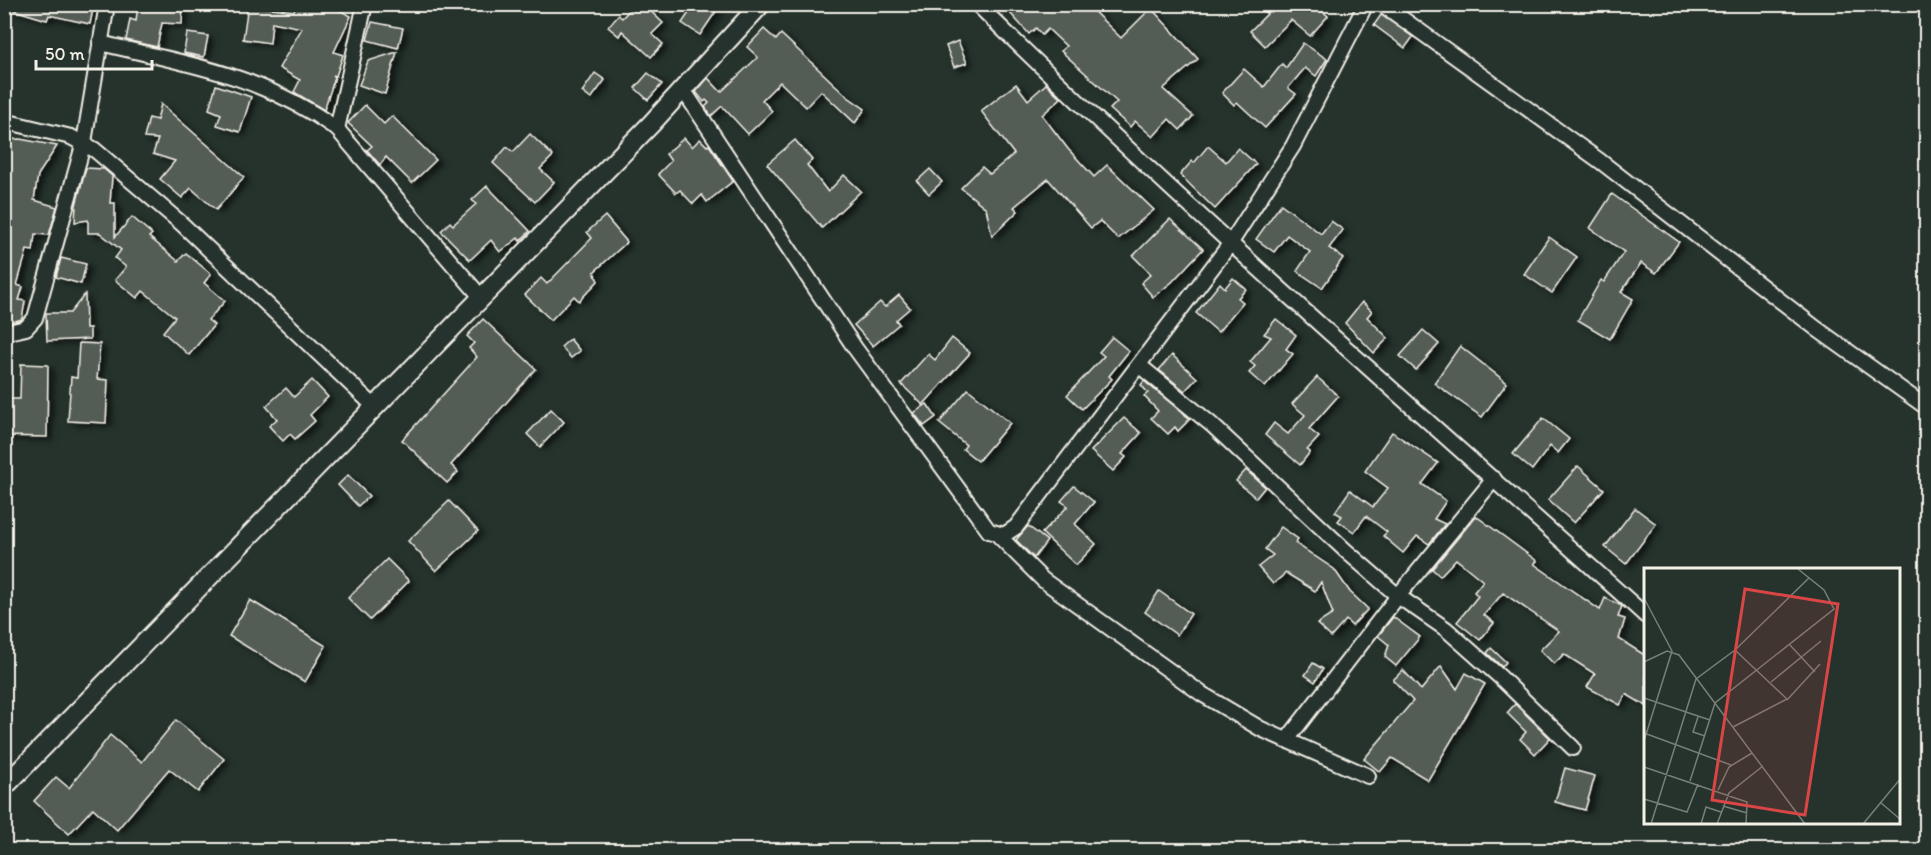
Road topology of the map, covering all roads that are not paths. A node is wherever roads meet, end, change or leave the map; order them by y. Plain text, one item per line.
1 (107, 4) edge
2 (366, 4) edge
3 (761, 4) edge
4 (976, 4) edge
5 (1366, 4) edge
6 (1382, 4) edge
7 (100, 43) junction
8 (682, 88) junction
9 (4, 121) edge
10 (337, 129) junction
11 (84, 142) junction
12 (1230, 244) junction
13 (481, 297) junction
14 (4, 333) edge
15 (1140, 366) junction
16 (1926, 407) edge
17 (376, 408) junction
18 (1494, 479) junction
19 (999, 536) junction
20 (1398, 596) junction
21 (1644, 614) edge
22 (1286, 741) junction
23 (1573, 748) dead end
24 (1368, 776) dead end
25 (4, 787) edge

1 - 7 street
2 - 10 street
3 - 8 street
4 - 12 street
5 - 12 street
6 - 16 street
7 - 10 street
7 - 11 street
8 - 13 street
8 - 19 street
9 - 11 street
10 - 13 street
11 - 14 street
11 - 17 street
12 - 15 street
12 - 18 street
13 - 17 street
15 - 19 street
15 - 20 street
17 - 25 street
18 - 20 street
18 - 21 street
19 - 22 street
20 - 22 street
20 - 23 street
22 - 24 street

